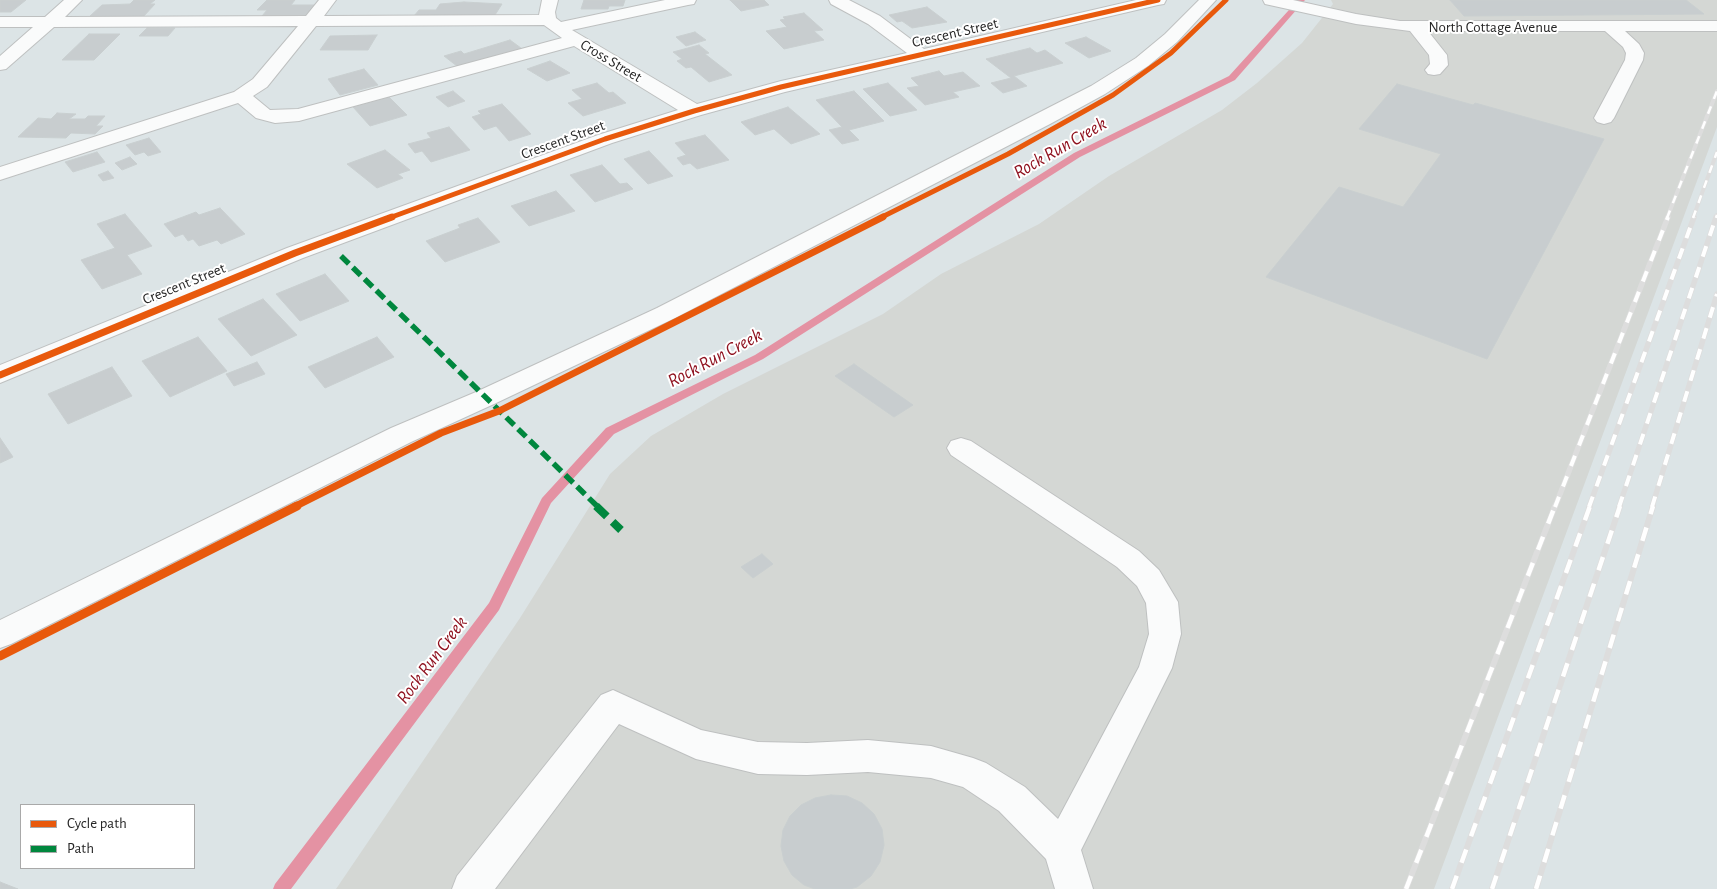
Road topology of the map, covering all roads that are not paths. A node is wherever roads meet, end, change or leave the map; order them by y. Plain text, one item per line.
1 (74, 0) edge
2 (328, 0) edge
3 (550, 0) edge
4 (688, 0) edge
5 (837, 0) edge
6 (1158, 0) edge
7 (1208, 0) edge
8 (1271, 0) edge
9 (310, 21) junction
10 (0, 22) edge
11 (49, 22) junction
12 (553, 24) junction
13 (1416, 26) junction
14 (1717, 26) edge
15 (1610, 27) junction
16 (576, 40) junction
17 (921, 55) junction
18 (0, 65) edge
19 (1434, 70) dead end
20 (241, 96) junction
21 (694, 111) junction
22 (1604, 118) dead end
23 (0, 174) edge
24 (2, 371) edge
25 (961, 448) dead end
26 (0, 635) edge
27 (1062, 849) junction
28 (471, 889) edge
29 (1074, 889) edge

1 - 11 street
2 - 9 street
3 - 12 street
4 - 12 street
5 - 17 street
6 - 17 street, Crescent Street
7 - 26 street
8 - 13 street, North Cottage Avenue
9 - 11 street
9 - 12 street
9 - 20 street
10 - 11 street
11 - 18 street
12 - 16 street, Cross Street
13 - 15 street, North Cottage Avenue
13 - 19 street
14 - 15 street, North Cottage Avenue
15 - 22 street
16 - 20 street
16 - 21 street, Cross Street
17 - 21 street, Crescent Street
20 - 23 street
21 - 24 street, Crescent Street
25 - 27 street
27 - 28 street
27 - 29 street

